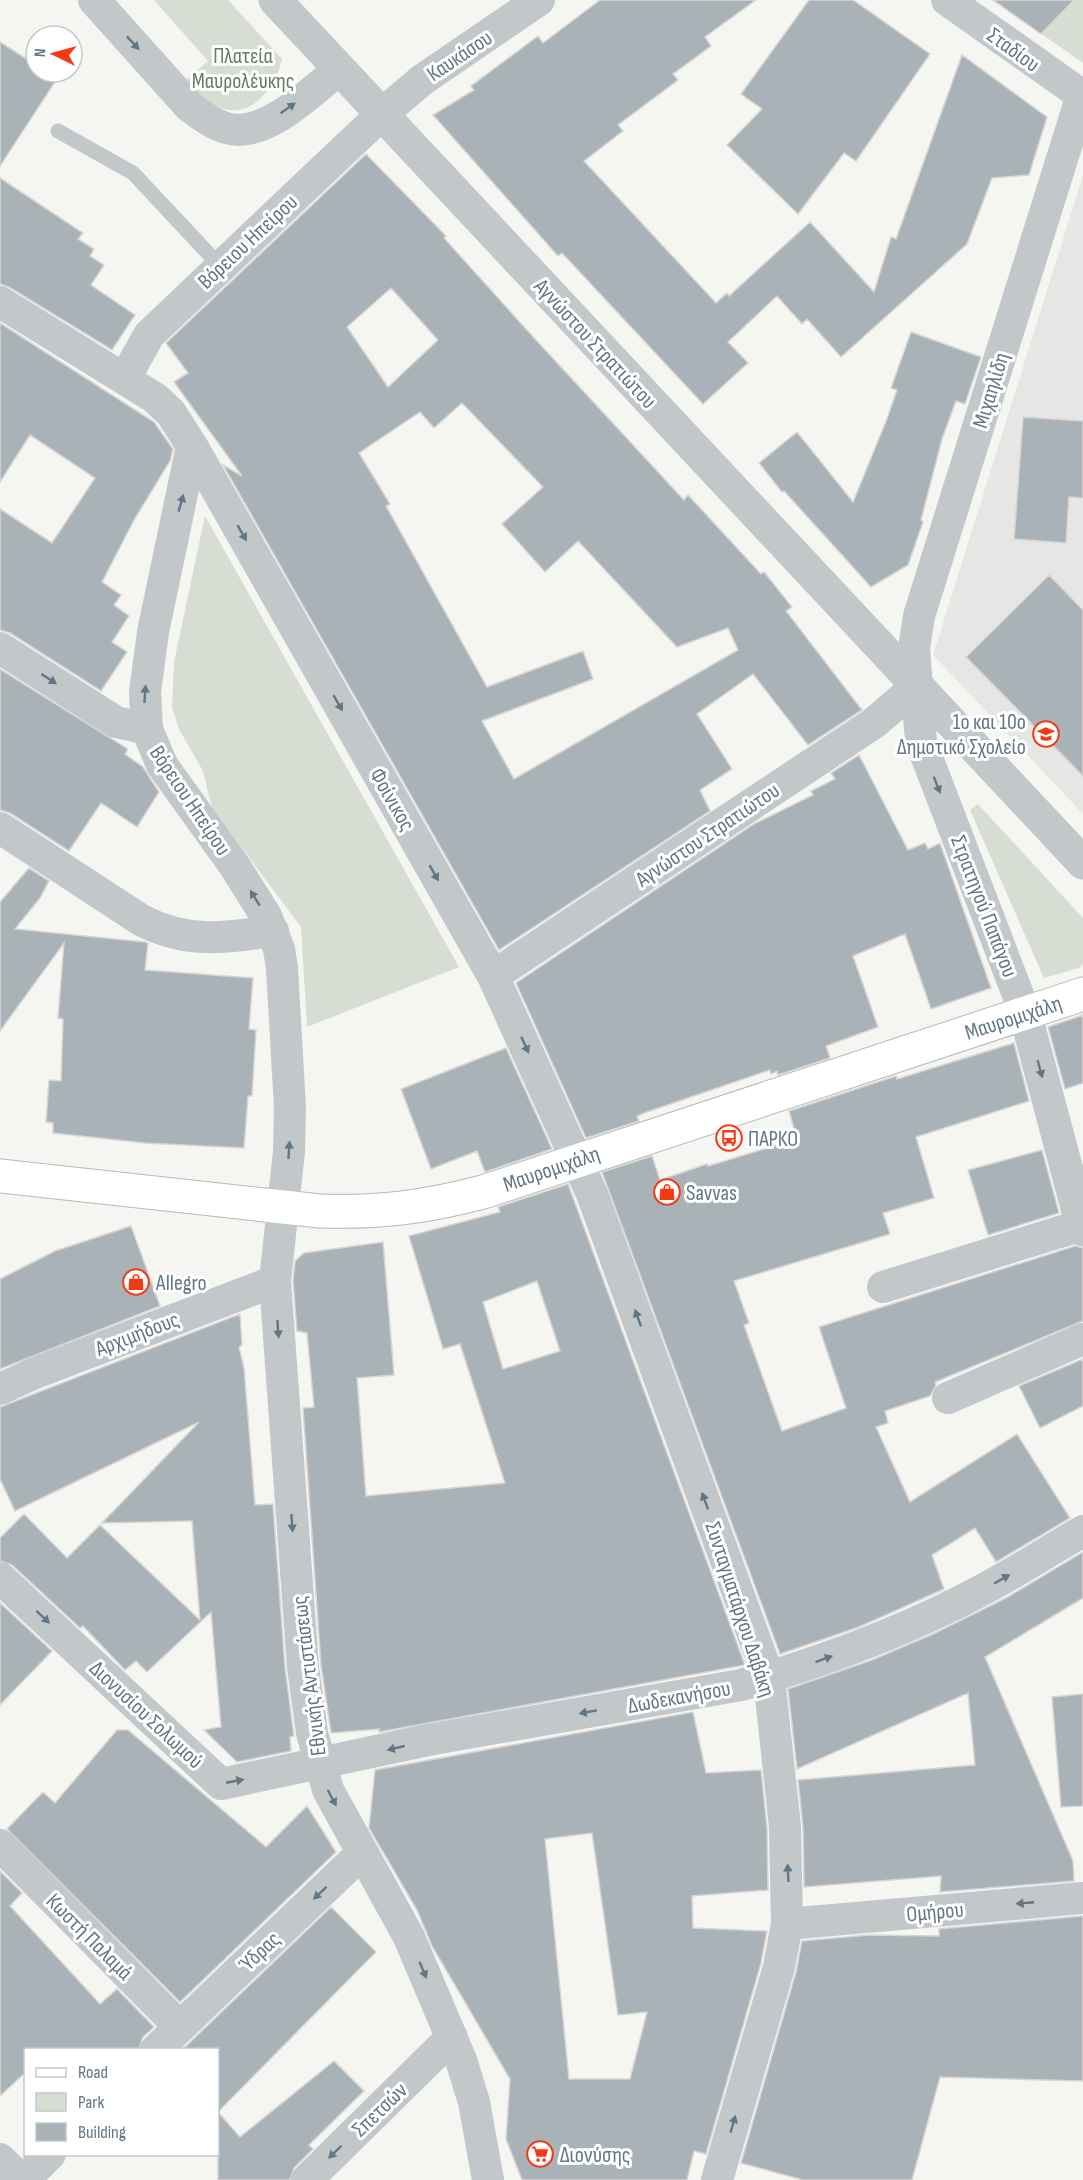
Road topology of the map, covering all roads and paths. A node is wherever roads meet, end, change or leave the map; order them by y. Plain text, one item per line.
1 (94, 0) edge
2 (275, 0) edge
3 (539, 0) edge
4 (946, 0) edge
5 (340, 69) junction
6 (1082, 96) edge
7 (382, 114) junction
8 (57, 131) dead end
9 (220, 266) junction
10 (0, 302) edge
11 (125, 378) junction
12 (192, 446) junction
13 (0, 648) edge
14 (916, 687) junction
15 (147, 729) junction
16 (0, 828) edge
17 (1083, 863) edge
18 (273, 931) junction
19 (493, 976) junction
20 (1083, 994) edge
21 (1025, 1013) junction
22 (578, 1159) junction
23 (0, 1176) edge
24 (282, 1208) junction
25 (1082, 1228) edge
26 (275, 1281) junction
27 (883, 1287) dead end
28 (1083, 1339) edge
29 (0, 1389) edge
30 (948, 1398) dead end
31 (1083, 1531) edge
32 (0, 1578) edge
33 (769, 1678) junction
34 (319, 1765) junction
35 (0, 1845) edge
36 (362, 1853) junction
37 (1083, 1898) edge
38 (787, 1924) junction
39 (179, 2026) junction
40 (452, 2037) junction
41 (157, 2048) edge
42 (48, 2156) edge
43 (0, 2159) edge
44 (724, 2178) edge
45 (22, 2180) edge
46 (307, 2180) edge
47 (488, 2180) edge

1 -> 5 street
2 - 5 street, Αγνώστου Στρατιώτου
3 - 7 street, Καυκάσου
4 - 6 street, Σταδίου
5 - 7 street, Αγνώστου Στρατιώτου
6 - 14 street, Μιχαηλίδη
7 - 9 street, Βόρειου Ηπείρου
7 - 14 street, Αγνώστου Στρατιώτου
8 - 9 lane
9 - 11 street, Βόρειου Ηπείρου
10 - 11 street
11 - 12 street
15 -> 12 street, Βόρειου Ηπείρου
12 -> 19 street, Φοίνικος
13 -> 15 street
14 - 17 street, Αγνώστου Στρατιώτου
14 - 19 street, Αγνώστου Στρατιώτου
14 -> 21 street, Στρατηγού Παπάγου
18 -> 15 street, Βόρειου Ηπείρου
16 - 18 street
24 -> 18 street, Βόρειου Ηπείρου
19 -> 22 street, Φοίνικος
20 - 21 main road, Μαυρομιχάλη
21 - 22 main road, Μαυρομιχάλη
21 -> 25 street, Στρατηγού Παπάγου
22 - 24 main road, Μαυρομιχάλη
33 -> 22 street, Συνταγματάρχου Δαβάκη
23 - 24 main road, Μαυρομιχάλη
24 - 26 street, Εθνικής Αντιστάσεως
25 - 27 street
26 - 29 street, Αρχιμήδους
26 -> 34 street, Εθνικής Αντιστάσεως
28 - 30 street
33 -> 31 street, Δωδεκανήσου
32 -> 34 street, Διονυσίου Σολωμού
33 -> 34 street, Δωδεκανήσου
38 -> 33 street, Συνταγματάρχου Δαβάκη
34 -> 36 street, Εθνικής Αντιστάσεως
35 - 39 street, Κωστή Παλαμά
36 -> 39 street, Ύδρας
36 -> 40 street, Εθνικής Αντιστάσεως
37 -> 38 street, Ομήρου
44 -> 38 street, Συνταγματάρχου Δαβάκη
39 - 41 street, Ύδρας
40 -> 46 street, Σπετσών
40 - 47 street, Εθνικής Αντιστάσεως
42 - 45 street
43 - 45 street

